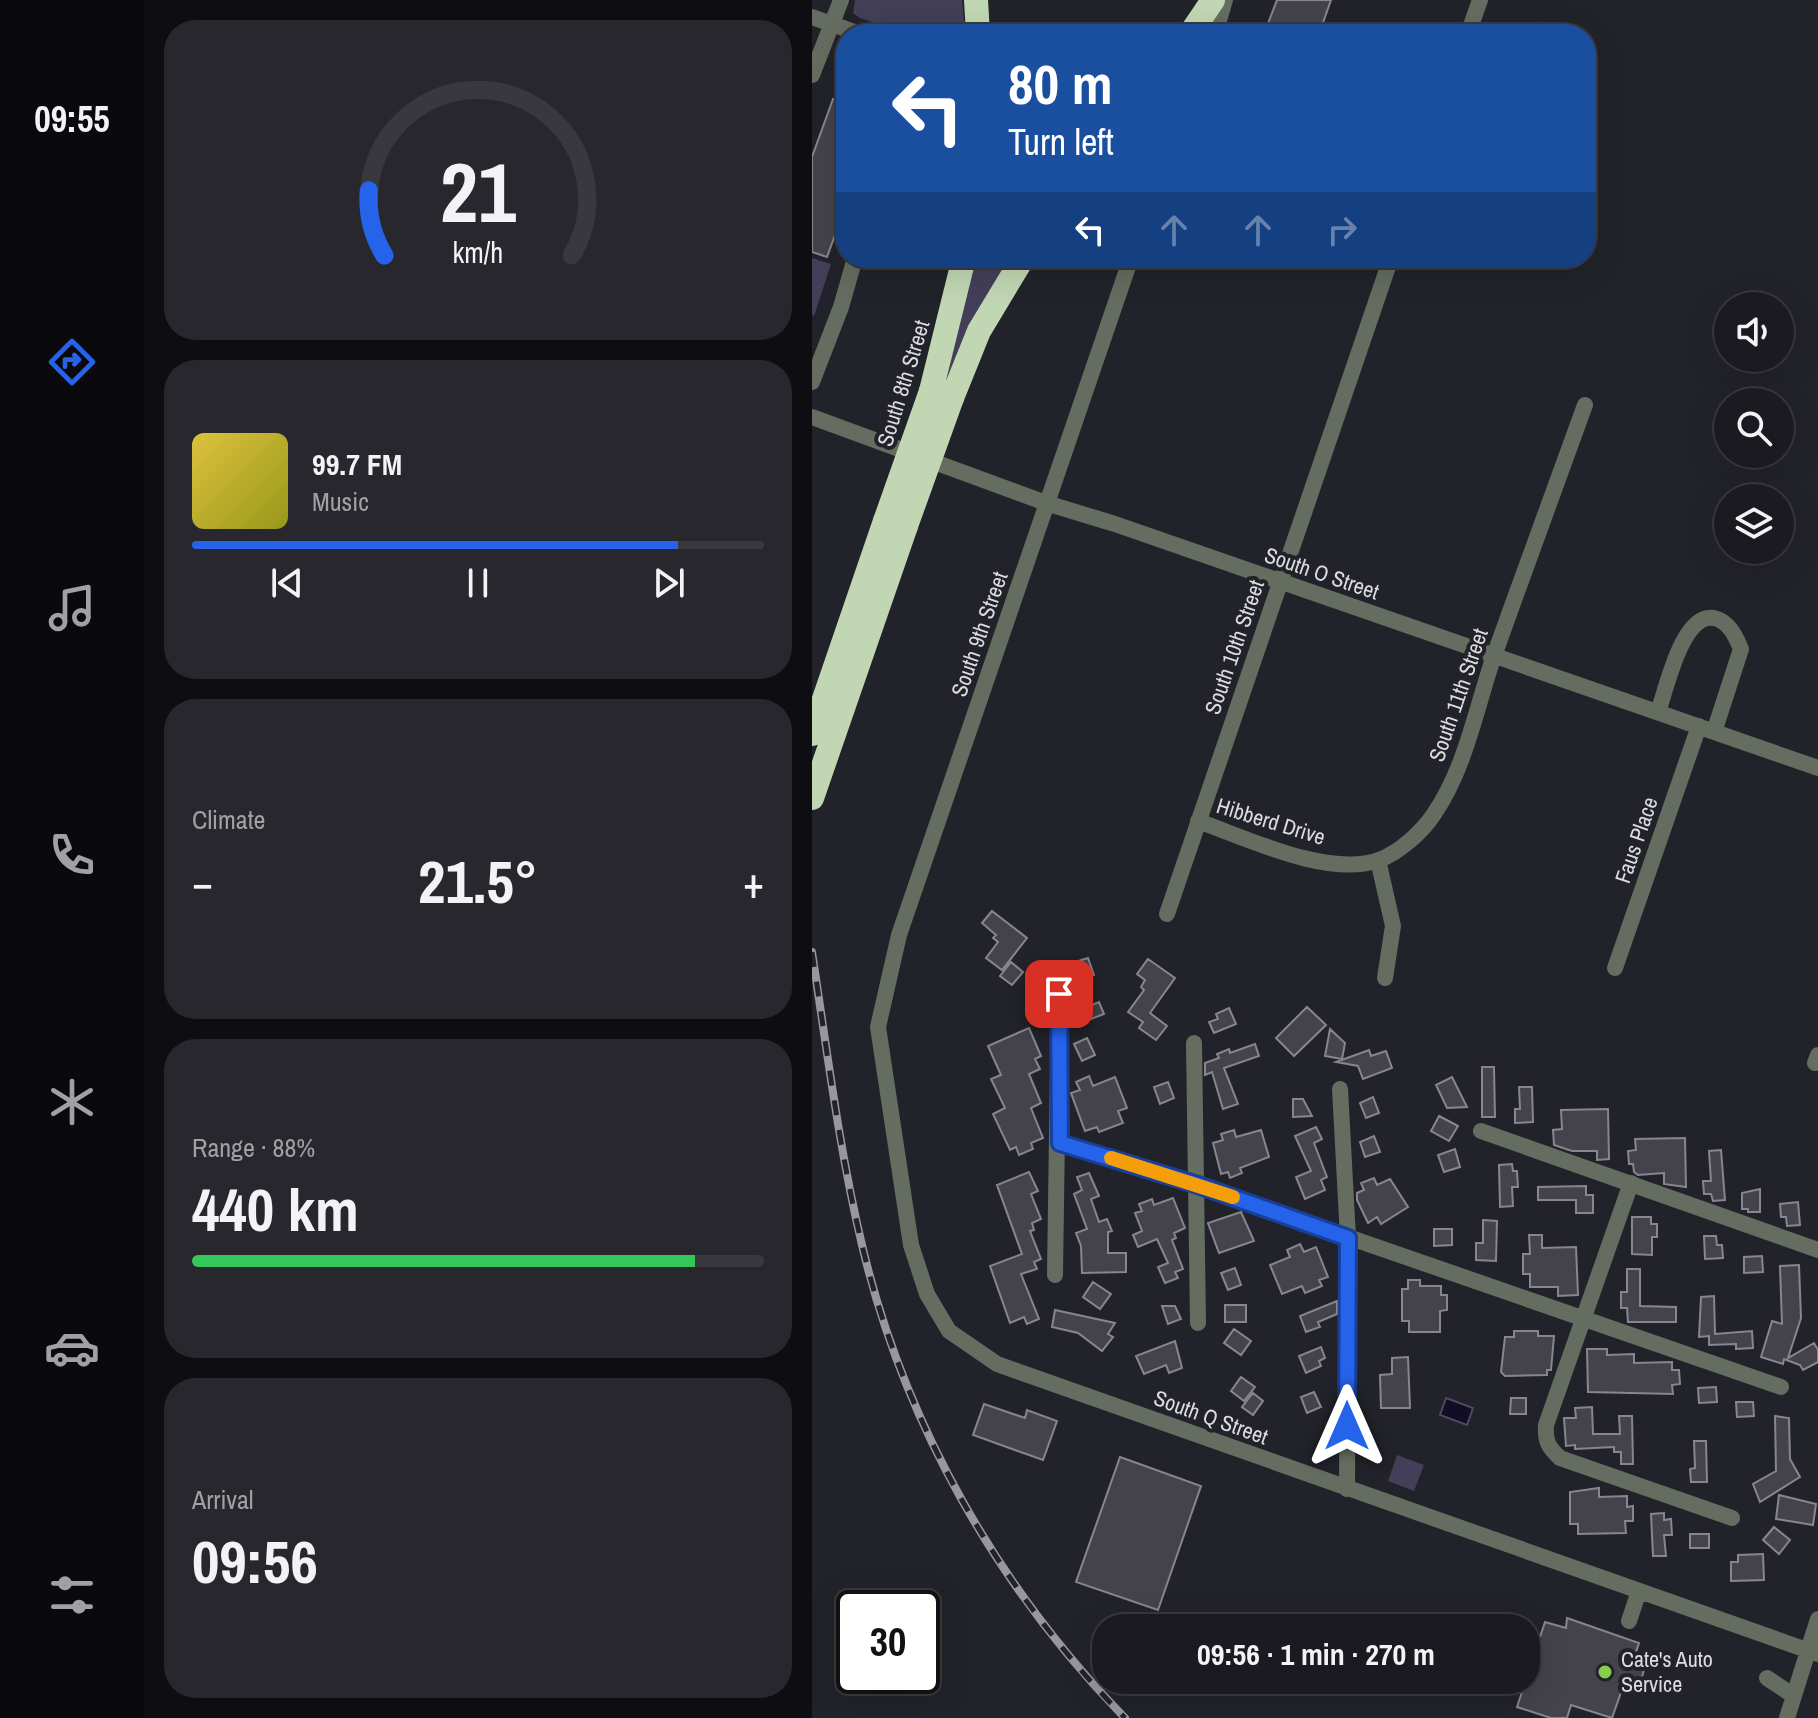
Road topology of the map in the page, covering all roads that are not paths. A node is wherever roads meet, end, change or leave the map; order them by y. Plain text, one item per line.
1 (841, 0) edge
2 (976, 0) edge
3 (1213, 0) edge
4 (1225, 0) edge
5 (1480, 0) edge
6 (812, 17) edge
7 (832, 24) junction
8 (977, 24) edge
9 (1197, 24) edge
10 (1218, 24) edge
11 (1472, 24) edge
12 (836, 25) edge
13 (812, 75) edge
14 (852, 268) edge
15 (962, 268) edge
16 (1017, 268) edge
17 (1128, 268) edge
18 (1388, 268) edge
19 (812, 382) edge
20 (942, 394) junction
21 (1585, 405) dead end
22 (812, 417) edge
23 (1046, 503) junction
24 (896, 523) junction
25 (1280, 582) junction
26 (1494, 657) junction
27 (1658, 712) junction
28 (816, 723) edge
29 (1706, 729) junction
30 (1818, 768) edge
31 (812, 798) edge
32 (1198, 821) junction
33 (1378, 860) junction
34 (1167, 914) dead end
35 (1615, 968) dead end
36 (1385, 978) dead end
37 (1059, 994) dead end
38 (878, 1027) joint
39 (1194, 1043) dead end
40 (1340, 1089) dead end
41 (1481, 1131) dead end
42 (1060, 1143) junction
43 (1631, 1183) junction
44 (1198, 1185) junction
45 (1348, 1238) junction
46 (1818, 1250) edge
47 (1055, 1275) dead end
48 (1584, 1319) junction
49 (1198, 1323) dead end
50 (1781, 1387) dead end
51 (1347, 1489) junction
52 (1732, 1518) dead end
53 (1639, 1591) junction
54 (1818, 1619) edge
55 (1629, 1621) dead end
56 (1813, 1652) edge
57 (1767, 1678) dead end
58 (1794, 1696) junction
59 (1787, 1718) edge

1 - 7 street
2 - 8 highway
3 - 9 highway
4 - 10 street
5 - 11 street
6 - 7 street
7 - 12 street
7 - 13 street
14 - 19 street
15 - 20 highway, South 8th Street
16 - 20 highway
17 - 23 street, South 9th Street
18 - 25 street, South 10th Street
20 - 24 highway, bridge
21 - 26 street, South 11th Street
22 - 23 street, South O Street
23 - 25 street, South O Street
23 - 38 street, South 9th Street
24 - 28 highway
24 - 31 highway
25 - 26 street, South O Street
25 - 32 street, South 10th Street
26 - 27 street, South O Street
26 - 33 street, South 11th Street
27 - 29 street, South O Street
27 - 29 street, Faus Place
29 - 30 street, South O Street
29 - 35 street, Faus Place
32 - 33 street, Hibberd Drive
32 - 34 street, South 10th Street
33 - 36 street
37 - 42 street
38 - 51 street, South Q Street
39 - 44 street
40 - 45 street
41 - 43 street
42 - 44 street
42 - 47 street
43 - 46 street
43 - 48 street
44 - 45 street
44 - 49 street
45 - 48 street
45 - 51 street
48 - 50 street
48 - 52 street
51 - 53 street, South Q Street
53 - 55 street
53 - 56 street, South Q Street
54 - 56 street
56 - 58 street
57 - 58 street
58 - 59 street

